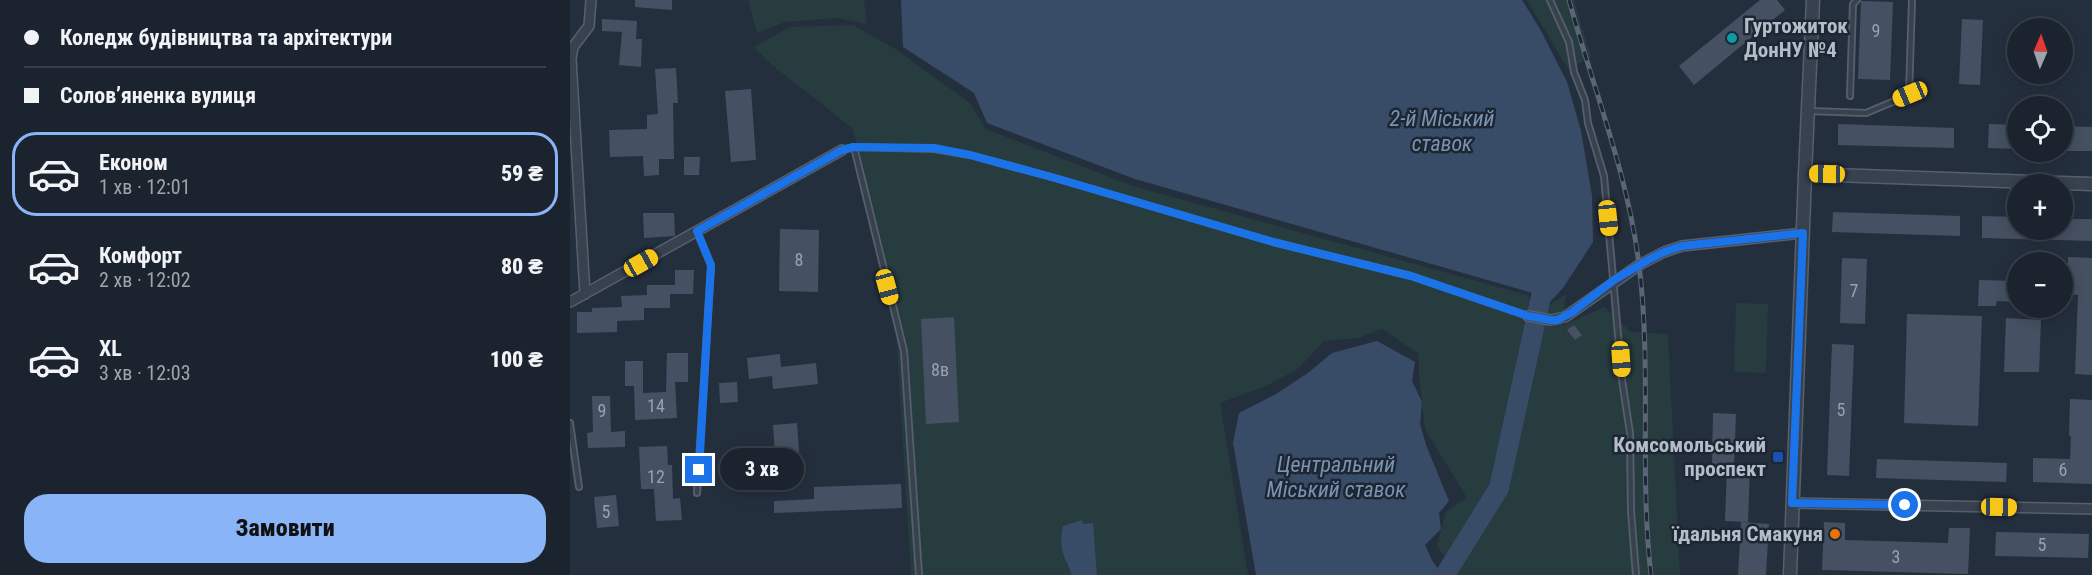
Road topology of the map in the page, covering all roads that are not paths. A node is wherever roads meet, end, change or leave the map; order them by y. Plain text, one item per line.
1 (591, 0) edge
2 (1550, 0) edge
3 (1813, 0) edge
4 (1857, 0) edge
5 (1912, 0) edge
6 (1850, 96) dead end
7 (1808, 111) junction
8 (854, 147) junction
9 (842, 150) joint
10 (1804, 174) junction
11 (2092, 184) edge
12 (697, 231) junction
13 (1803, 233) junction
14 (1614, 280) junction
15 (585, 294) junction
16 (570, 302) edge
17 (1528, 316) joint
18 (570, 423) edge
19 (579, 487) dead end
20 (697, 493) dead end
21 (1792, 503) junction
22 (2092, 510) edge
23 (919, 575) edge
24 (1636, 575) edge
25 (1790, 575) edge

1 - 15 street
2 - 14 lane
3 - 7 street
4 - 6 lane
5 - 7 lane
7 - 10 street
8 - 9 lane
8 - 17 lane
8 - 23 lane
9 - 12 street
10 - 11 street
10 - 13 street
12 - 15 street
12 - 20 lane
13 - 14 street
13 - 21 street
14 - 17 street
14 - 24 lane
15 - 16 street
18 - 19 lane
21 - 22 street
21 - 25 street

